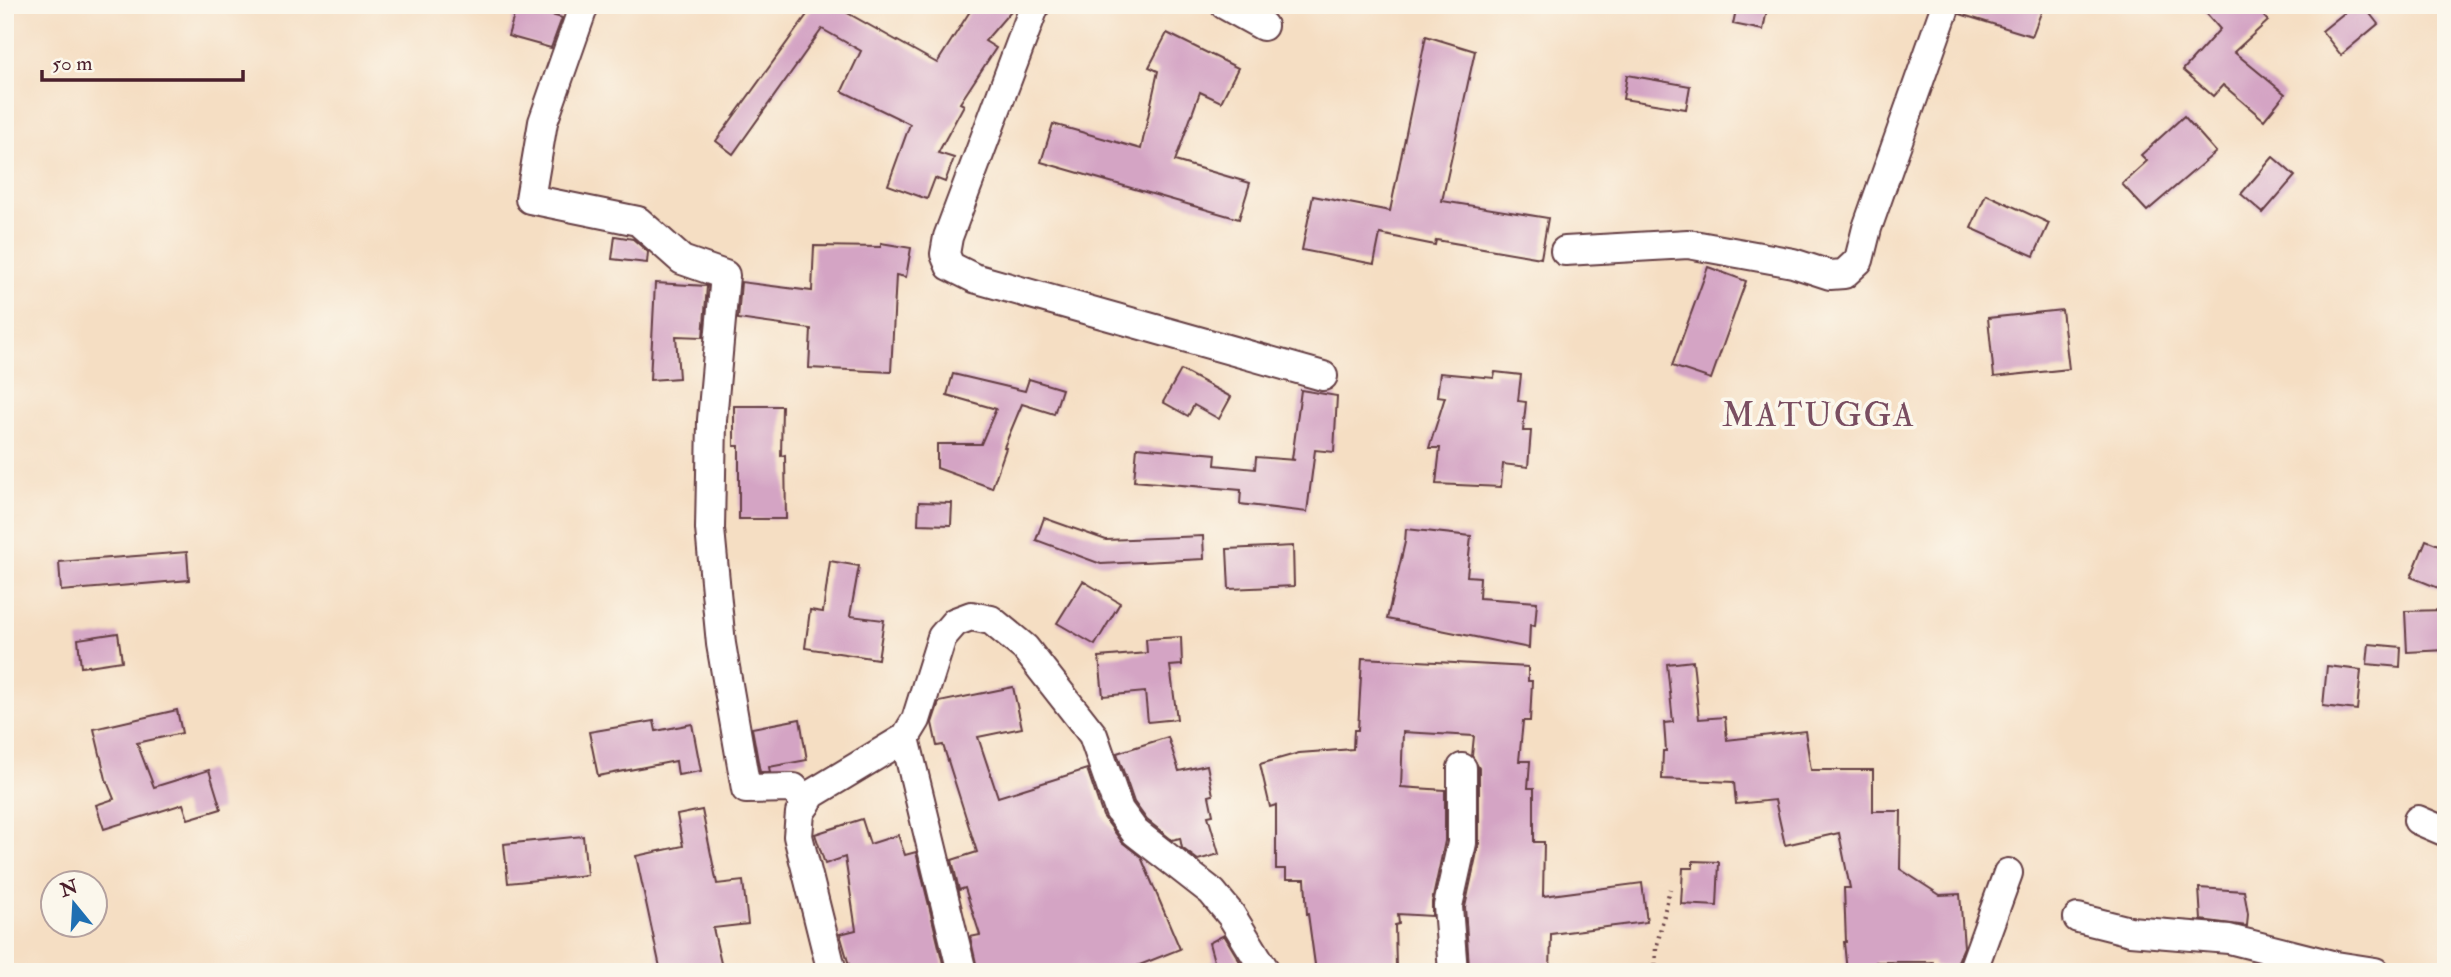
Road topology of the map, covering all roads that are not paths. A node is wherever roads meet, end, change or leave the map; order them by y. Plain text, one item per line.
1 (584, 5) edge
2 (1035, 5) edge
3 (1225, 5) edge
4 (1946, 5) edge
5 (1263, 26) dead end
6 (1565, 251) dead end
7 (1323, 376) dead end
8 (905, 738) junction
9 (1462, 768) dead end
10 (806, 804) junction
11 (2418, 820) dead end
12 (2446, 832) edge
13 (2008, 873) dead end
14 (2078, 918) dead end
15 (832, 972) edge
16 (962, 972) edge
17 (1266, 972) edge
18 (1453, 972) edge
19 (1972, 972) edge
20 (2375, 972) edge

1 - 10 street
2 - 7 street
3 - 5 street
4 - 6 street
8 - 10 street
8 - 16 street
8 - 17 street
9 - 18 street
10 - 15 street
11 - 12 street
13 - 19 street
14 - 20 street

